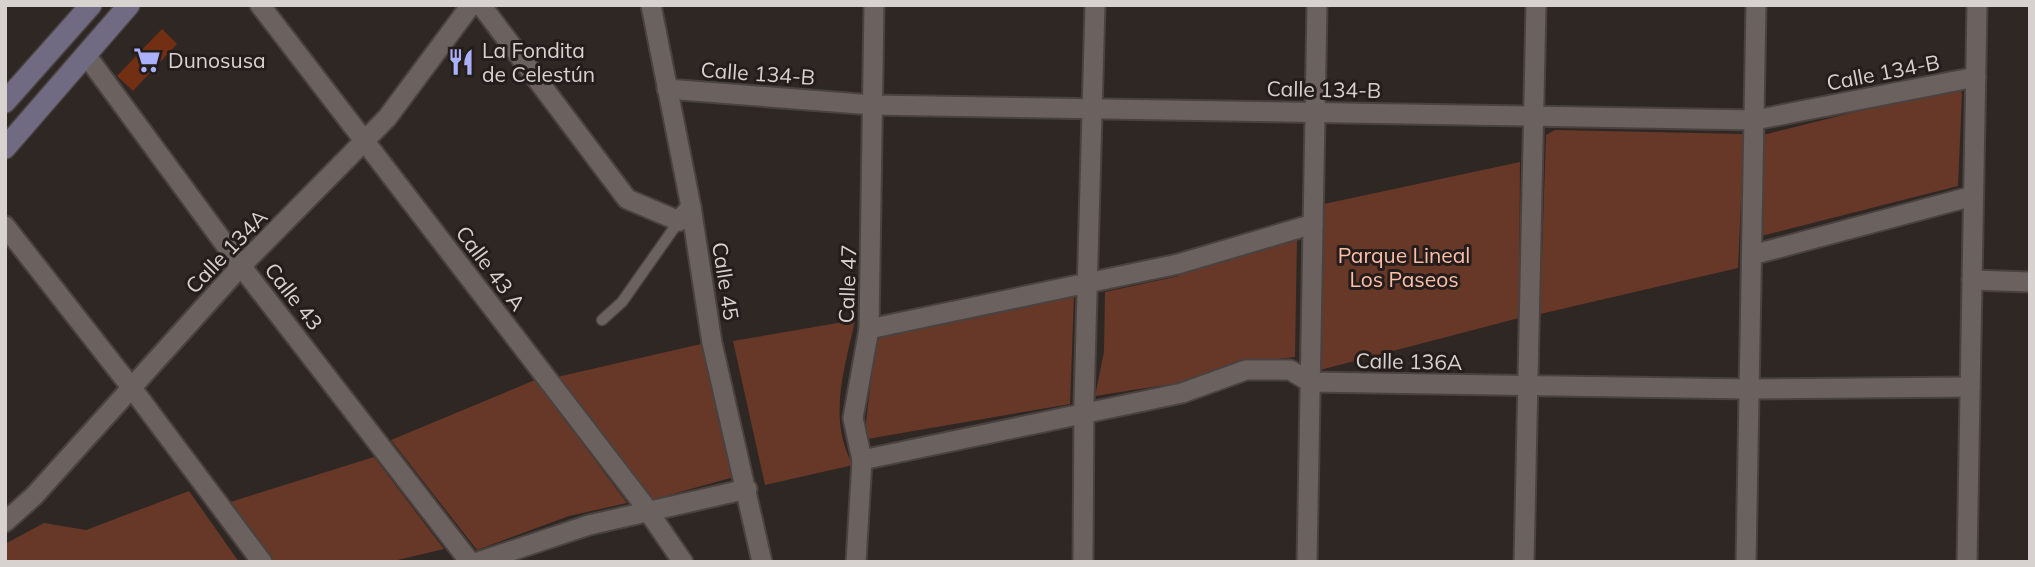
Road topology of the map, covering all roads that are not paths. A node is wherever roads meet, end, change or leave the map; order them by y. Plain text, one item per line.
1 (91, 5) edge
2 (130, 5) edge
3 (260, 5) edge
4 (471, 5) edge
5 (481, 5) edge
6 (651, 5) edge
7 (874, 5) edge
8 (1096, 5) edge
9 (1317, 5) edge
10 (1536, 5) edge
11 (1756, 5) edge
12 (1977, 5) edge
13 (86, 55) junction
14 (1976, 77) junction
15 (667, 89) junction
16 (5, 102) edge
17 (873, 105) junction
18 (1315, 110) junction
19 (1095, 111) junction
20 (1534, 118) junction
21 (1755, 120) junction
22 (365, 141) junction
23 (5, 148) edge
24 (1973, 196) junction
25 (685, 214) junction
26 (1313, 224) junction
27 (5, 226) edge
28 (1752, 255) junction
29 (241, 266) junction
30 (1088, 281) junction
31 (1972, 281) junction
32 (2030, 282) edge
33 (602, 320) dead end
34 (869, 329) junction
35 (1310, 382) junction
36 (1528, 385) junction
37 (131, 387) junction
38 (1970, 387) junction
39 (1750, 389) junction
40 (1085, 411) junction
41 (862, 460) junction
42 (747, 489) junction
43 (648, 511) junction
44 (5, 522) edge
45 (262, 562) edge
46 (470, 562) edge
47 (478, 562) edge
48 (683, 562) edge
49 (762, 562) edge
50 (856, 562) edge
51 (1083, 562) edge
52 (1307, 562) edge
53 (1524, 562) edge
54 (1746, 562) edge
55 (1966, 562) edge

1 - 16 main road
2 - 13 main road
3 - 22 street, Calle 43 A
4 - 22 street, Calle 134A
5 - 25 street
6 - 15 street, Calle 45
7 - 17 street, Calle 47
8 - 19 street
9 - 18 street
10 - 20 street
11 - 21 street
12 - 14 street
13 - 23 main road
13 - 29 street, Calle 43
14 - 21 street, Calle 134-B
14 - 24 street
15 - 17 street, Calle 134-B
15 - 25 street, Calle 45
17 - 19 street, Calle 134-B
17 - 34 street, Calle 47
18 - 19 street, Calle 134-B
18 - 20 street, Calle 134-B
18 - 26 street
19 - 30 street
20 - 21 street, Calle 134-B
20 - 36 street
21 - 28 street
22 - 29 street, Calle 134A
22 - 43 street, Calle 43 A
24 - 28 street
24 - 31 street
25 - 33 lane
25 - 42 street, Calle 45
26 - 30 street
26 - 35 street
27 - 37 street
28 - 39 street
29 - 37 street, Calle 134A
29 - 46 street, Calle 43
30 - 34 street
30 - 40 street
31 - 32 street
31 - 38 street
34 - 41 street, Calle 47
35 - 36 street, Calle 136A
35 - 40 street, Calle 136A
35 - 52 street
36 - 39 street, Calle 136A
36 - 53 street
37 - 44 street, Calle 134A
37 - 45 street
38 - 39 street, Calle 136A
38 - 55 street
39 - 54 street
40 - 41 street, Calle 136A
40 - 51 street
41 - 50 street, Calle 47
42 - 43 street
42 - 49 street, Calle 45
43 - 47 street
43 - 48 street, Calle 43 A

